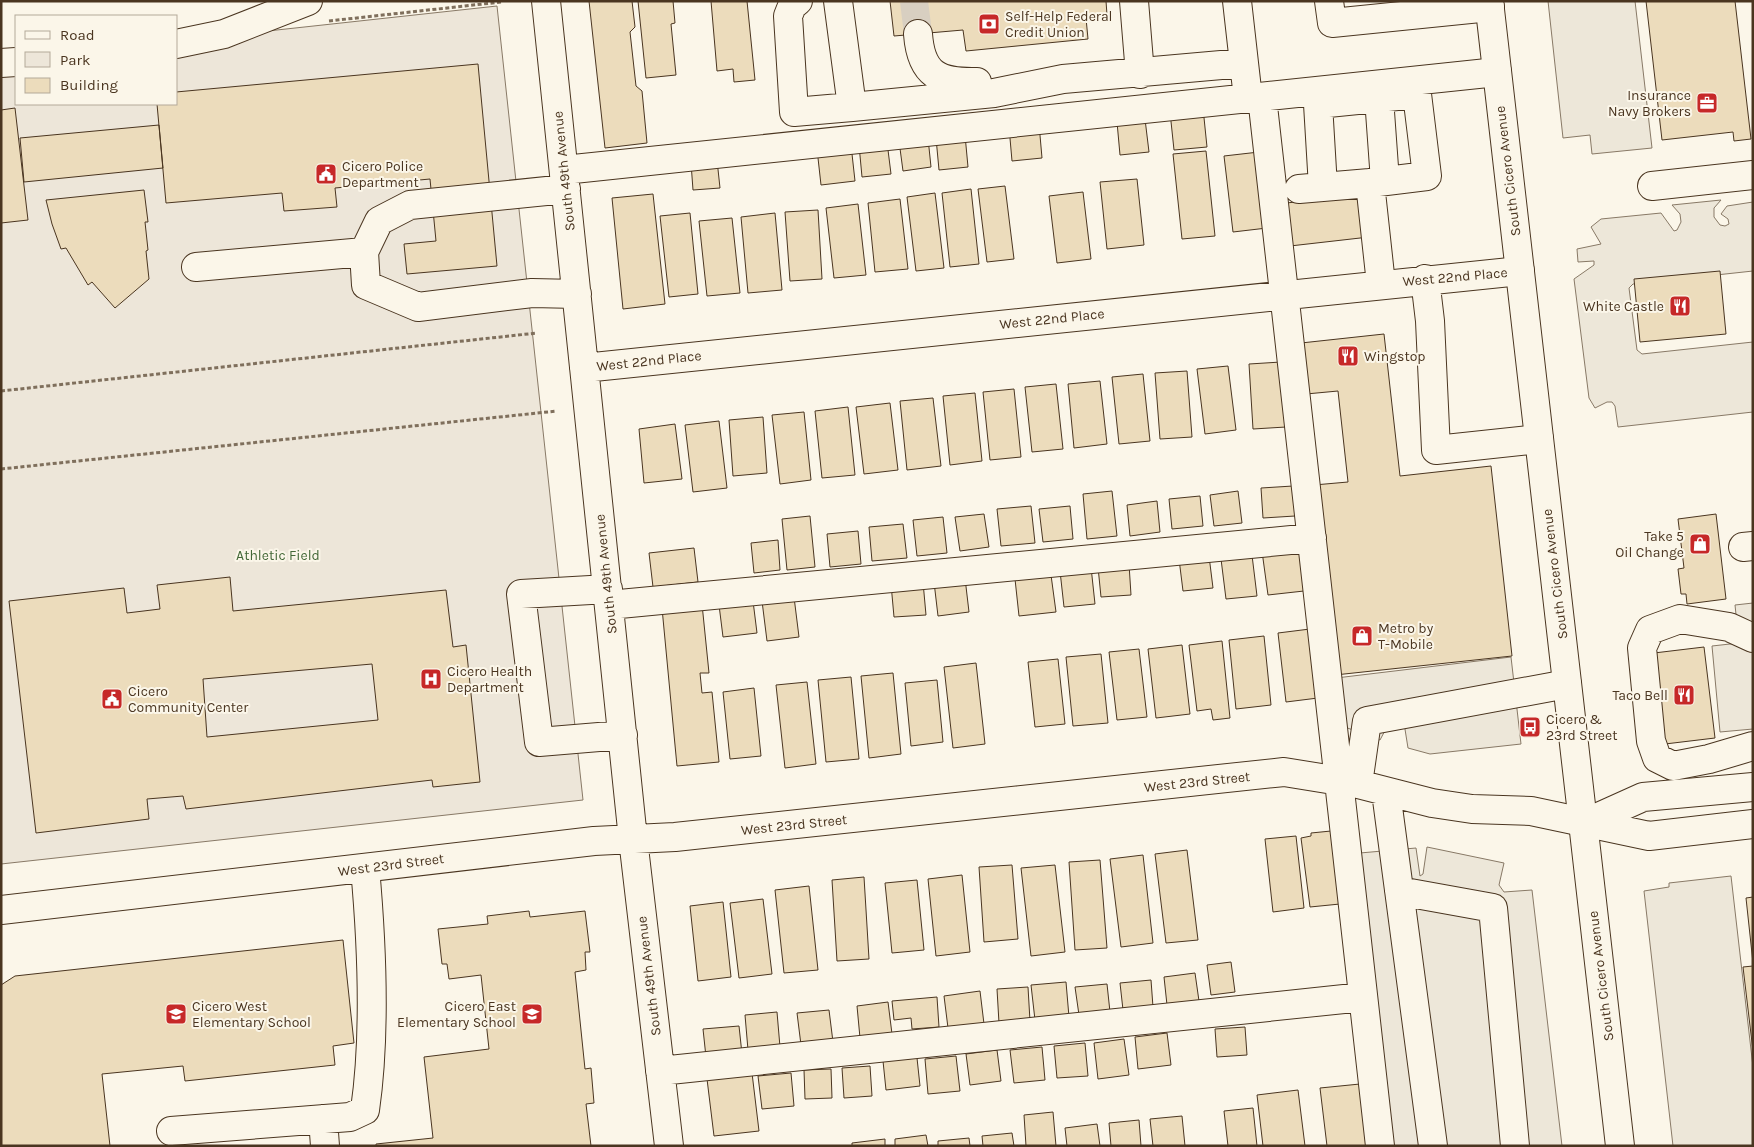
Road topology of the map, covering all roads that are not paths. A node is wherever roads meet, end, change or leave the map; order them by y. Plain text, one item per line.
1 (546, 1) edge
2 (798, 1) edge
3 (838, 1) edge
4 (1134, 1) edge
5 (1238, 1) edge
6 (1329, 1) edge
7 (1489, 4) edge
8 (316, 12) edge
9 (918, 34) tunnel mouth
10 (178, 44) edge
11 (1, 62) edge
12 (15, 62) edge
13 (1244, 63) junction
14 (1497, 72) junction
15 (1140, 74) junction
16 (1063, 79) junction
17 (1255, 98) junction
18 (1379, 98) junction
19 (852, 107) junction
20 (1753, 175) edge
21 (564, 179) junction
22 (1378, 182) junction
23 (1652, 186) dead end
24 (364, 252) junction
25 (196, 267) dead end
26 (1520, 271) junction
27 (1425, 280) junction
28 (1381, 284) junction
29 (577, 294) junction
30 (1284, 294) junction
31 (584, 368) junction
32 (1539, 439) junction
33 (1312, 538) junction
34 (608, 597) junction
35 (1753, 638) edge
36 (1567, 684) junction
37 (623, 735) junction
38 (1753, 746) edge
39 (1349, 783) junction
40 (1753, 787) edge
41 (1702, 791) junction
42 (1386, 792) junction
43 (1583, 824) junction
44 (1753, 824) edge
45 (1684, 832) junction
46 (633, 838) junction
47 (365, 868) junction
48 (1399, 891) junction
49 (1, 910) edge
50 (1363, 997) junction
51 (660, 1071) junction
52 (323, 1119) junction
53 (171, 1131) dead end
54 (324, 1146) edge
55 (669, 1146) edge
56 (1380, 1146) edge
57 (1433, 1146) edge
58 (1515, 1146) edge
59 (1620, 1146) edge

1 - 21 street, South 49th Avenue
2 - 19 street
3 - 19 street
4 - 15 street
5 - 13 street
6 - 7 street
7 - 14 street, South Cicero Avenue
8 - 10 street
9 - 16 street
11 - 12 street
13 - 15 street
13 - 17 street
14 - 17 street
14 - 26 street, South Cicero Avenue
15 - 16 street
16 - 19 street
17 - 21 street
17 - 30 street
18 - 22 street
18 - 22 street
18 - 22 street
20 - 23 street
21 - 24 street
21 - 29 street, South 49th Avenue
22 - 28 street
24 - 25 street
24 - 29 street
26 - 27 street, West 22nd Place
26 - 32 street, South Cicero Avenue
27 - 28 street, West 22nd Place
27 - 32 street
28 - 30 street, West 22nd Place
29 - 31 street, South 49th Avenue
30 - 31 street, West 22nd Place
30 - 33 street
31 - 34 street, South 49th Avenue
32 - 36 street, South Cicero Avenue
33 - 34 street
33 - 39 street
34 - 37 street, South 49th Avenue
34 - 37 street
35 - 38 street
36 - 39 street
36 - 43 street, South Cicero Avenue
37 - 46 street, South 49th Avenue
39 - 42 street, West 23rd Street
39 - 46 street, West 23rd Street
39 - 50 street
40 - 41 street
41 - 43 street
41 - 45 street
42 - 43 street, West 23rd Street
42 - 48 street
43 - 45 street, West 23rd Street
43 - 59 street, South Cicero Avenue
44 - 45 street, West 23rd Street
46 - 47 street, West 23rd Street
46 - 51 street, South 49th Avenue
47 - 49 street, West 23rd Street
47 - 52 street
48 - 57 street
48 - 58 street
50 - 51 street
50 - 56 street
51 - 55 street, South 49th Avenue
52 - 53 street
52 - 54 street

